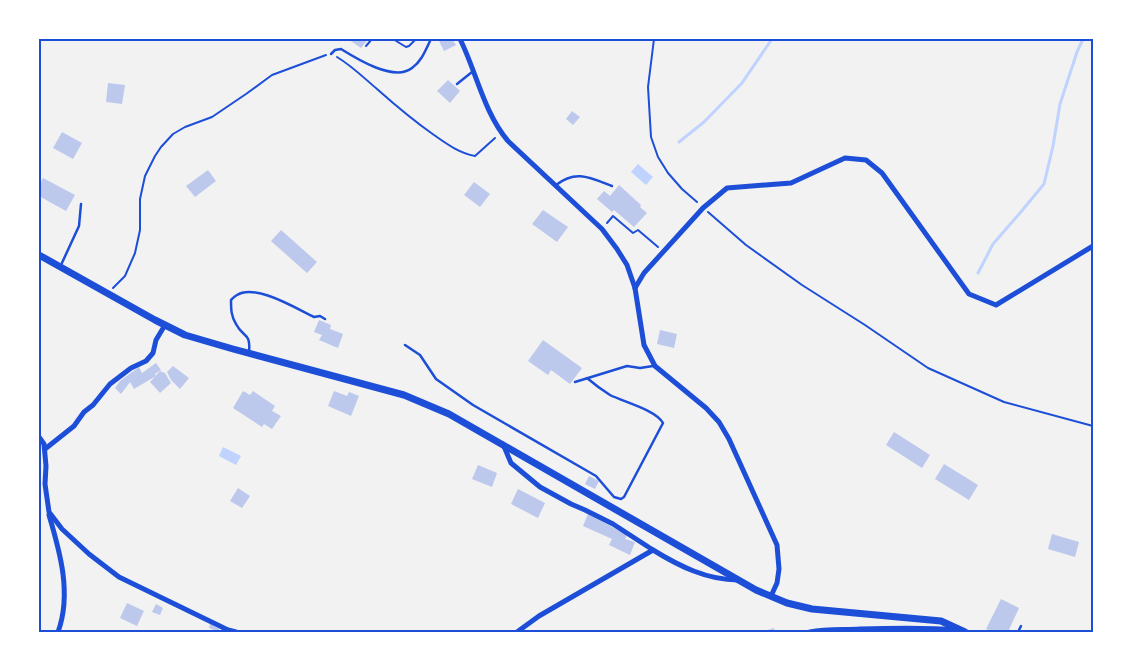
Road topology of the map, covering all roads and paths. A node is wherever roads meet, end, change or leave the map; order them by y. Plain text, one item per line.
1 (372, 39) edge
2 (394, 39) edge
3 (416, 39) edge
4 (430, 39) edge
5 (460, 39) edge
6 (654, 39) edge
7 (366, 46) dead end
8 (331, 54) junction
9 (474, 71) junction
10 (457, 84) dead end
11 (500, 132) junction
12 (555, 186) junction
13 (612, 186) dead end
14 (81, 204) dead end
15 (703, 208) junction
16 (602, 229) junction
17 (1093, 246) edge
18 (664, 252) junction
19 (39, 255) edge
20 (60, 266) junction
21 (635, 288) junction
22 (108, 293) junction
23 (325, 319) dead end
24 (165, 325) junction
25 (405, 345) dead end
26 (248, 354) junction
27 (655, 366) junction
28 (587, 378) junction
29 (575, 382) dead end
30 (1093, 426) edge
31 (39, 437) edge
32 (503, 444) junction
33 (45, 449) junction
34 (49, 512) junction
35 (653, 550) junction
36 (739, 580) junction
37 (771, 596) junction
38 (1021, 626) dead end
39 (962, 631) edge
40 (58, 632) edge
41 (236, 632) edge
42 (517, 632) edge
43 (810, 632) edge
44 (1018, 632) edge

1 - 7 path
2 - 3 path
4 - 8 lane
5 - 9 street
6 - 15 path
8 - 11 path
8 - 22 path
9 - 10 lane
9 - 11 street
11 - 12 street
12 - 13 lane
12 - 16 street
14 - 20 lane
15 - 17 street
15 - 18 street
15 - 30 path
16 - 18 path
16 - 21 street
18 - 21 street
19 - 20 street
20 - 22 street
21 - 27 street
22 - 24 street
23 - 26 lane
24 - 26 street
24 - 33 street
25 - 28 lane
26 - 32 street
27 - 28 lane
27 - 37 street
28 - 29 lane
31 - 33 street
32 - 35 street
32 - 36 street
33 - 34 street
34 - 40 street
34 - 41 street
35 - 36 street
35 - 42 street
36 - 37 street
37 - 39 street
38 - 44 lane
39 - 43 street

